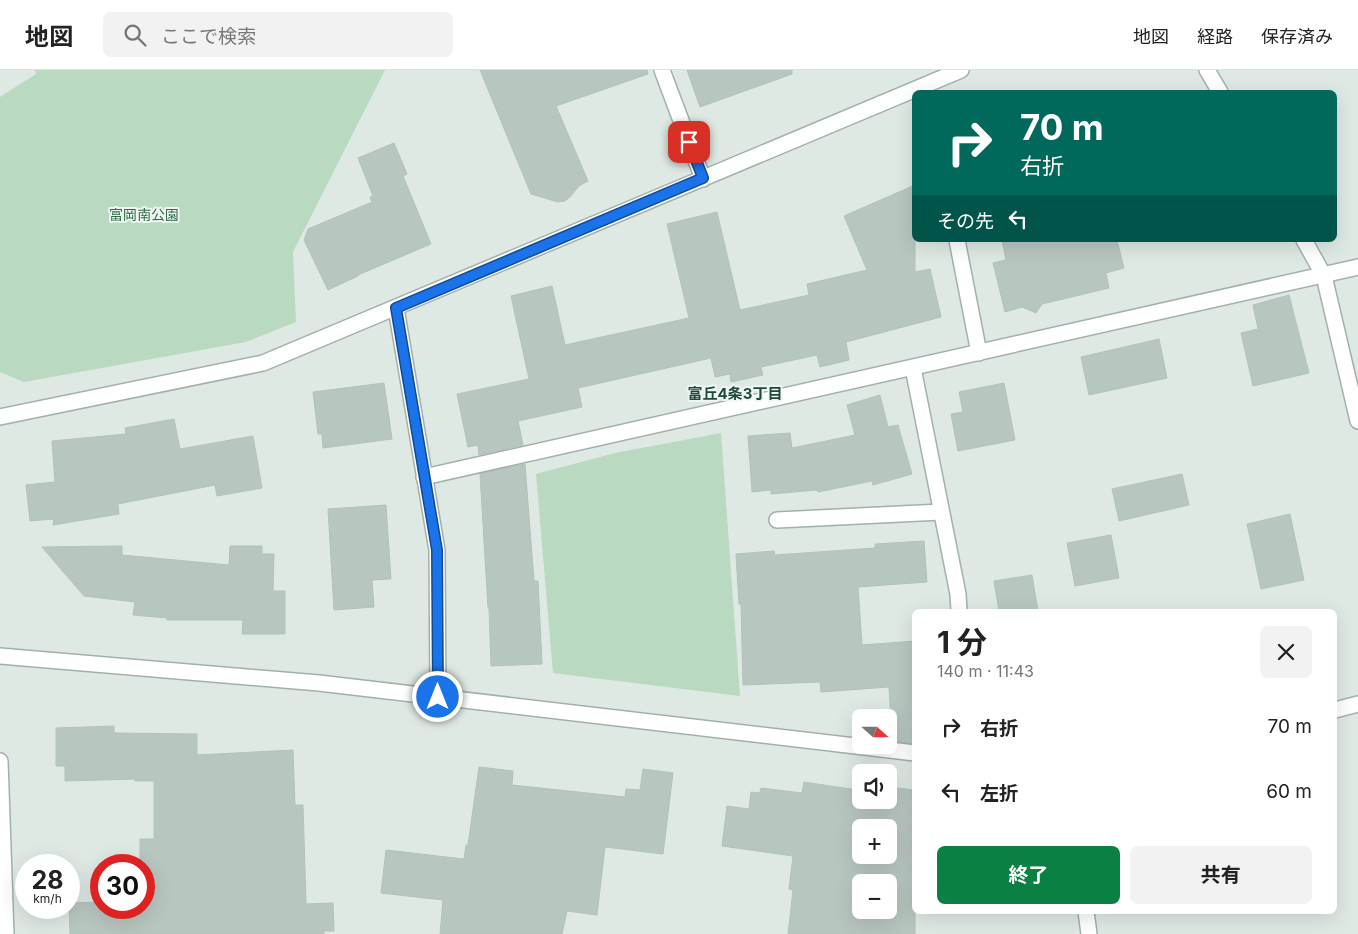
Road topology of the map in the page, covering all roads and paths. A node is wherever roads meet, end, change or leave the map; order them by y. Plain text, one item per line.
1 (662, 70) edge
2 (961, 70) edge
3 (1207, 70) edge
4 (928, 88) edge
5 (1219, 90) edge
6 (912, 94) edge
7 (703, 178) junction
8 (957, 242) edge
9 (1305, 242) edge
10 (1358, 267) edge
11 (1324, 276) junction
12 (396, 308) junction
13 (979, 353) junction
14 (913, 368) junction
15 (0, 417) edge
16 (1358, 421) edge
17 (424, 478) junction
18 (942, 512) junction
19 (777, 520) dead end
20 (959, 609) edge
21 (0, 656) edge
22 (438, 697) junction
23 (1358, 704) edge
24 (1337, 709) edge
25 (912, 753) edge
26 (0, 761) edge
27 (2, 878) edge
28 (1086, 914) edge
29 (6, 934) edge
30 (1089, 934) edge

1 - 7 street
2 - 4 street
3 - 5 street
6 - 7 street
7 - 12 street
8 - 13 street
9 - 11 street
10 - 11 street
11 - 13 street
11 - 16 street
12 - 15 street
12 - 17 street
13 - 14 street
14 - 17 street
14 - 18 street
17 - 22 street
18 - 19 street
18 - 20 street
21 - 22 street
22 - 25 street
23 - 24 street
26 - 27 street
27 - 29 street
28 - 30 street

